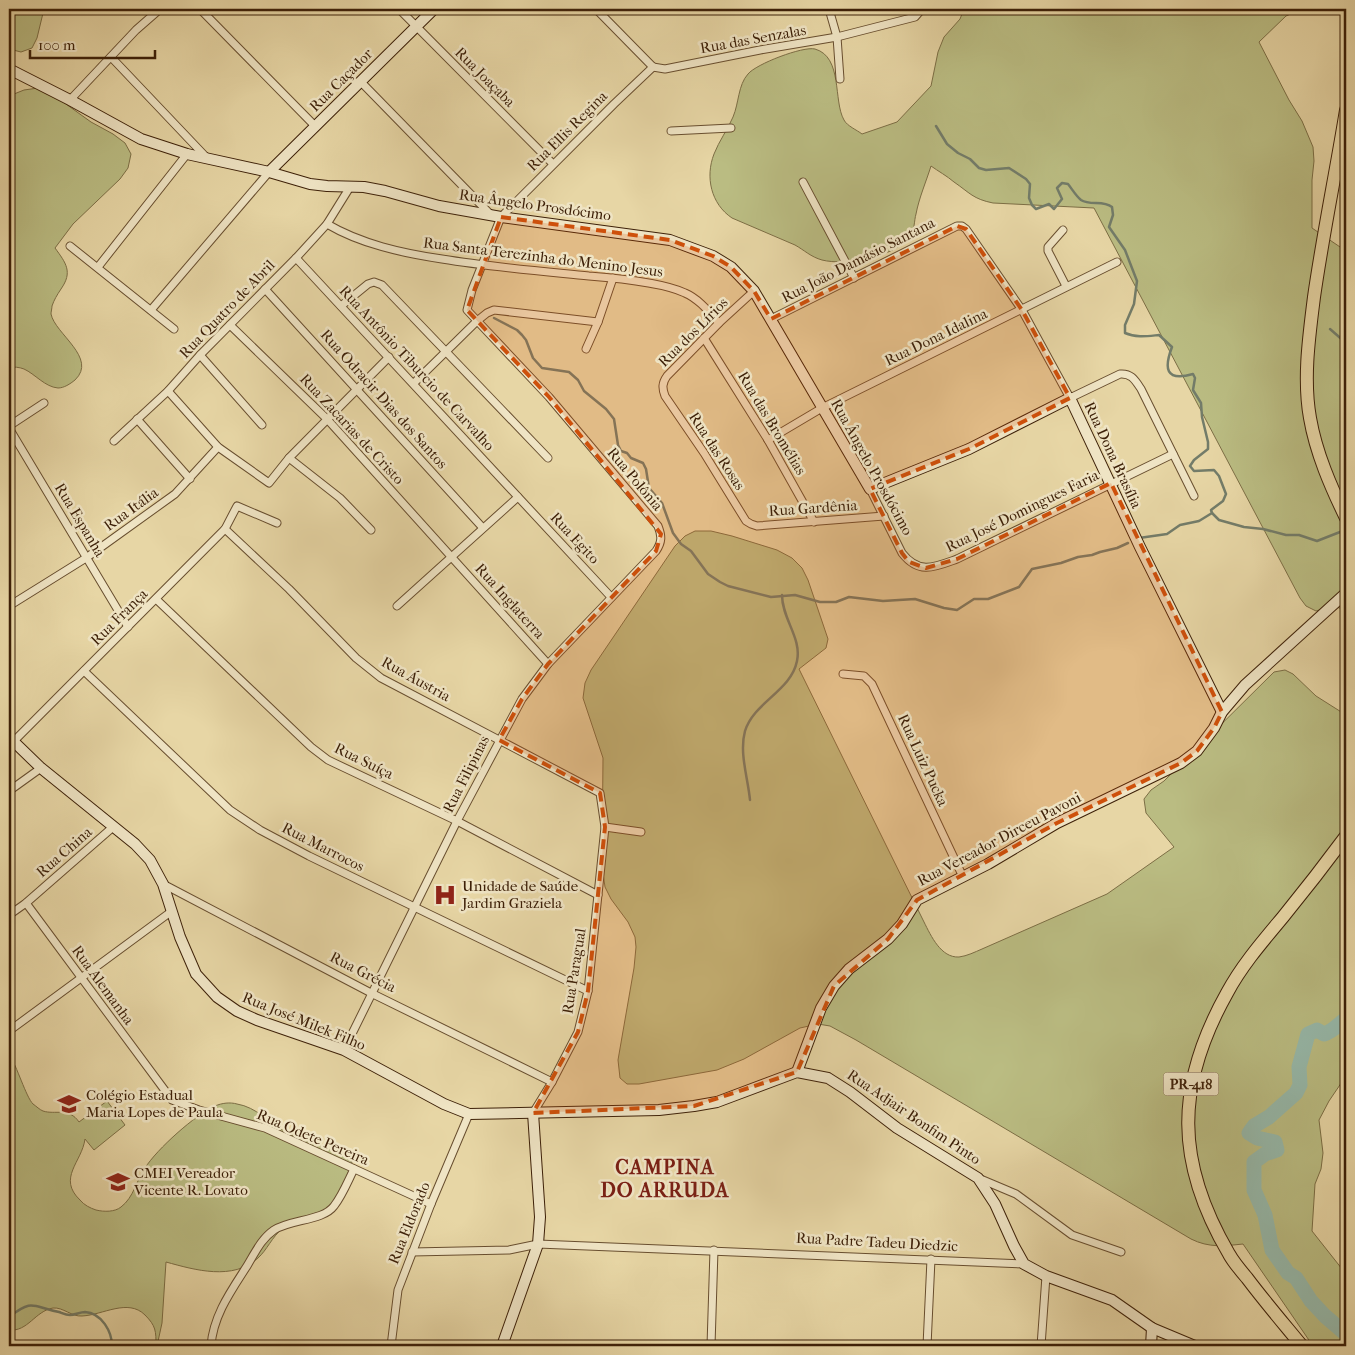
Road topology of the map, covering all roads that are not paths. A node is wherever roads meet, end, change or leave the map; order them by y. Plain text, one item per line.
1 (160, 9) edge
2 (200, 9) edge
3 (399, 9) edge
4 (434, 9) edge
5 (596, 9) edge
6 (829, 9) edge
7 (922, 9) edge
8 (416, 26) junction
9 (837, 37) junction
10 (111, 57) junction
11 (653, 67) junction
12 (10, 71) edge
13 (840, 79) dead end
14 (361, 82) junction
15 (70, 100) junction
16 (1346, 117) edge
17 (316, 126) junction
18 (731, 128) dead end
19 (671, 131) dead end
20 (187, 154) junction
21 (206, 158) junction
22 (553, 164) junction
23 (268, 172) junction
24 (803, 182) dead end
25 (350, 187) junction
26 (496, 216) junction
27 (327, 224) junction
28 (957, 226) joint
29 (1063, 230) dead end
30 (70, 246) dead end
31 (296, 258) junction
32 (1117, 262) dead end
33 (482, 266) junction
34 (98, 267) junction
35 (613, 278) junction
36 (854, 278) junction
37 (1066, 286) junction
38 (265, 289) junction
39 (754, 291) junction
40 (341, 306) junction
41 (151, 310) junction
42 (1022, 310) junction
43 (771, 319) junction
44 (477, 321) junction
45 (598, 322) junction
46 (719, 323) junction
47 (230, 325) junction
48 (174, 329) dead end
49 (704, 338) junction
50 (586, 349) dead end
51 (446, 353) junction
52 (200, 355) junction
53 (389, 357) junction
54 (414, 383) junction
55 (356, 390) junction
56 (168, 391) junction
57 (665, 396) joint
58 (1070, 398) junction
59 (44, 403) dead end
60 (822, 408) junction
61 (137, 419) junction
62 (327, 419) junction
63 (262, 424) dead end
64 (9, 427) edge
65 (768, 440) junction
66 (114, 441) dead end
67 (218, 447) junction
68 (1172, 454) junction
69 (289, 458) junction
70 (548, 458) dead end
71 (190, 479) junction
72 (1111, 483) junction
73 (870, 489) junction
74 (1194, 496) dead end
75 (518, 497) junction
76 (884, 516) junction
77 (1346, 518) edge
78 (746, 521) joint
79 (814, 522) junction
80 (277, 523) dead end
81 (482, 527) junction
82 (225, 529) junction
83 (371, 530) dead end
84 (661, 543) joint
85 (451, 556) junction
86 (86, 558) junction
87 (909, 562) joint
88 (1346, 593) edge
89 (611, 597) junction
90 (156, 599) junction
91 (9, 606) edge
92 (397, 606) dead end
93 (128, 627) junction
94 (548, 664) junction
95 (84, 671) junction
96 (843, 674) dead end
97 (1222, 712) junction
98 (11, 740) edge
99 (499, 740) junction
100 (41, 768) junction
101 (9, 791) edge
102 (600, 793) joint
103 (457, 821) junction
104 (113, 827) junction
105 (605, 828) junction
106 (641, 832) dead end
107 (1346, 836) edge
108 (963, 877) junction
109 (163, 884) junction
110 (598, 895) junction
111 (26, 903) junction
112 (415, 908) junction
113 (172, 911) junction
114 (9, 915) edge
115 (81, 978) junction
116 (588, 992) junction
117 (373, 994) junction
118 (9, 1031) edge
119 (344, 1050) junction
120 (796, 1072) junction
121 (552, 1082) junction
122 (159, 1084) joint
123 (533, 1113) junction
124 (469, 1114) junction
125 (354, 1169) junction
126 (978, 1178) junction
127 (431, 1204) junction
128 (538, 1244) junction
129 (714, 1250) junction
130 (412, 1252) junction
131 (1121, 1252) dead end
132 (931, 1259) junction
133 (1024, 1264) junction
134 (1046, 1276) junction
135 (1152, 1328) junction
136 (211, 1346) edge
137 (391, 1346) edge
138 (502, 1346) edge
139 (711, 1346) edge
140 (926, 1346) edge
141 (1041, 1346) edge
142 (1151, 1346) edge
143 (1195, 1346) edge
144 (1302, 1346) edge

1 - 10 street
2 - 17 street
3 - 8 street, Rua Joaçaba
4 - 8 street, Rua Caçador
5 - 11 street
6 - 9 street
7 - 9 street, Rua das Senzalas
8 - 14 street, Rua Caçador
8 - 22 street, Rua Joaçaba
9 - 11 street, Rua das Senzalas
9 - 13 street
10 - 15 street
10 - 21 street
11 - 22 street, Rua Ellis Regina
12 - 15 street, Rua Ângelo Prosdócimo
14 - 17 street, Rua Caçador
14 - 26 street
15 - 20 street, Rua Ângelo Prosdócimo
16 - 77 highway
17 - 23 street, Rua Caçador
18 - 19 street
20 - 21 street, Rua Ângelo Prosdócimo
20 - 34 street
21 - 23 street, Rua Ângelo Prosdócimo
22 - 26 street, Rua Ellis Regina
23 - 25 street, Rua Ângelo Prosdócimo
23 - 41 street
24 - 36 street
25 - 26 street, Rua Ângelo Prosdócimo
25 - 27 street, Rua Quatro de Abril
26 - 33 street
26 - 39 street, Rua Ângelo Prosdócimo
27 - 31 street, Rua Quatro de Abril
27 - 33 street, Rua Santa Terezinha do Menino Jesus
28 - 36 street, Rua João Damásio Santana
28 - 42 street, Rua Dona Brasília
29 - 37 street
30 - 34 street
31 - 38 street, Rua Quatro de Abril
31 - 40 street, Rua Antônio Tiburcio de Carvalho
32 - 37 street, Rua Dona Idalina
33 - 35 street, Rua Santa Terezinha do Menino Jesus
33 - 44 street
34 - 41 street
35 - 45 street
35 - 46 street, Rua Santa Terezinha do Menino Jesus
36 - 43 street, Rua João Damásio Santana
37 - 42 street, Rua Dona Idalina
38 - 47 street, Rua Quatro de Abril
38 - 55 street, Rua Odracir Dias dos Santos
39 - 43 street, Rua Ângelo Prosdócimo
39 - 46 street, Rua dos Lírios
40 - 51 street
40 - 53 street, Rua Antônio Tiburcio de Carvalho
41 - 48 street
42 - 58 street, Rua Dona Brasília
42 - 60 street, Rua Dona Idalina
43 - 60 street, Rua Ângelo Prosdócimo
44 - 45 street
44 - 51 street
44 - 84 street, Rua Polônia
45 - 50 street
46 - 49 street, Rua dos Lírios
47 - 52 street, Rua Quatro de Abril
47 - 62 street, Rua Zacarias de Cristo
49 - 57 street, Rua dos Lírios
49 - 65 street, Rua das Bromélias
51 - 54 street
51 - 70 street
52 - 56 street, Rua Quatro de Abril
52 - 63 street
53 - 54 street, Rua Antônio Tiburcio de Carvalho
53 - 55 street
54 - 75 street, Rua Antônio Tiburcio de Carvalho
55 - 62 street
55 - 81 street, Rua Odracir Dias dos Santos
56 - 61 street, Rua Quatro de Abril
56 - 67 street
57 - 78 street, Rua das Rosas
58 - 68 street
58 - 72 street, Rua Dona Brasília
58 - 73 street
59 - 64 street
60 - 65 street, Rua Dona Idalina
60 - 73 street, Rua Ângelo Prosdócimo
61 - 66 street, Rua Quatro de Abril
61 - 71 street
62 - 69 street
62 - 85 street, Rua Zacarias de Cristo
64 - 86 street, Rua Espanha
65 - 79 street, Rua das Bromélias
67 - 69 street
67 - 71 street, Rua Itália
68 - 72 street, Rua José Domingues Faria
68 - 74 street
69 - 83 street
71 - 86 street, Rua Itália
72 - 87 street, Rua José Domingues Faria
72 - 97 street, Rua Dona Brasília
73 - 76 street, Rua Ângelo Prosdócimo
75 - 81 street
75 - 89 street, Rua Egito
76 - 79 street, Rua Gardênia
76 - 87 street, Rua Ângelo Prosdócimo
78 - 79 street, Rua Gardênia
80 - 82 street, Rua França
81 - 85 street
82 - 90 street, Rua França
82 - 99 street, Rua Áustria
84 - 89 street, Rua Filipinas
85 - 92 street
85 - 94 street, Rua Inglaterra
86 - 91 street, Rua Itália
86 - 93 street, Rua Espanha
88 - 97 street, Rua Vereador Dirceu Pavoni
89 - 94 street, Rua Filipinas
90 - 93 street, Rua França
90 - 103 street, Rua Suíça
93 - 95 street, Rua França
94 - 99 street, Rua Filipinas
95 - 98 street, Rua França
95 - 112 street, Rua Marrocos
96 - 108 street, Rua Luiz Pucka
97 - 108 street, Rua Vereador Dirceu Pavoni
98 - 100 street, Rua José Milek Filho
99 - 102 street, Rua Áustria
99 - 103 street, Rua Filipinas
100 - 101 street
100 - 104 street, Rua José Milek Filho
102 - 105 street, Rua Paragual
103 - 110 street, Rua Suíça
103 - 112 street, Rua Filipinas
104 - 109 street, Rua José Milek Filho
104 - 111 street, Rua China
105 - 106 street
105 - 110 street, Rua Paragual
107 - 144 highway, PR-418
108 - 120 street, Rua Vereador Dirceu Pavoni
109 - 113 street, Rua José Milek Filho
109 - 117 street, Rua Grécia
110 - 116 street, Rua Paragual
111 - 114 street, Rua China
111 - 115 street, Rua Alemanha
112 - 116 street, Rua Marrocos
112 - 117 street, Rua Filipinas
113 - 115 street
113 - 119 street, Rua José Milek Filho
115 - 118 street
115 - 122 street, Rua Alemanha
116 - 121 street, Rua Paragual
117 - 119 street, Rua Filipinas
117 - 121 street, Rua Grécia
119 - 124 street, Rua José Milek Filho
120 - 123 street
120 - 126 street, Rua Adjair Bonfim Pinto
121 - 123 street, Rua Paragual
122 - 125 street, Rua Odete Pereira
123 - 124 street, Rua José Milek Filho
123 - 128 street
124 - 127 street, Rua Eldorado
125 - 127 street, Rua Odete Pereira
125 - 136 street
126 - 131 street
126 - 133 street, Rua Adjair Bonfim Pinto
127 - 130 street, Rua Eldorado
128 - 129 street, Rua Padre Tadeu Diedzic
128 - 130 street, Rua Padre Tadeu Diedzic
128 - 138 street
129 - 132 street, Rua Padre Tadeu Diedzic
129 - 139 street
130 - 137 street, Rua Eldorado
132 - 133 street, Rua Padre Tadeu Diedzic
132 - 140 street
133 - 134 street, Rua Padre Tadeu Diedzic
134 - 135 street, Rua Padre Tadeu Diedzic
134 - 141 street
135 - 142 street
135 - 143 street, Rua Padre Tadeu Diedzic

